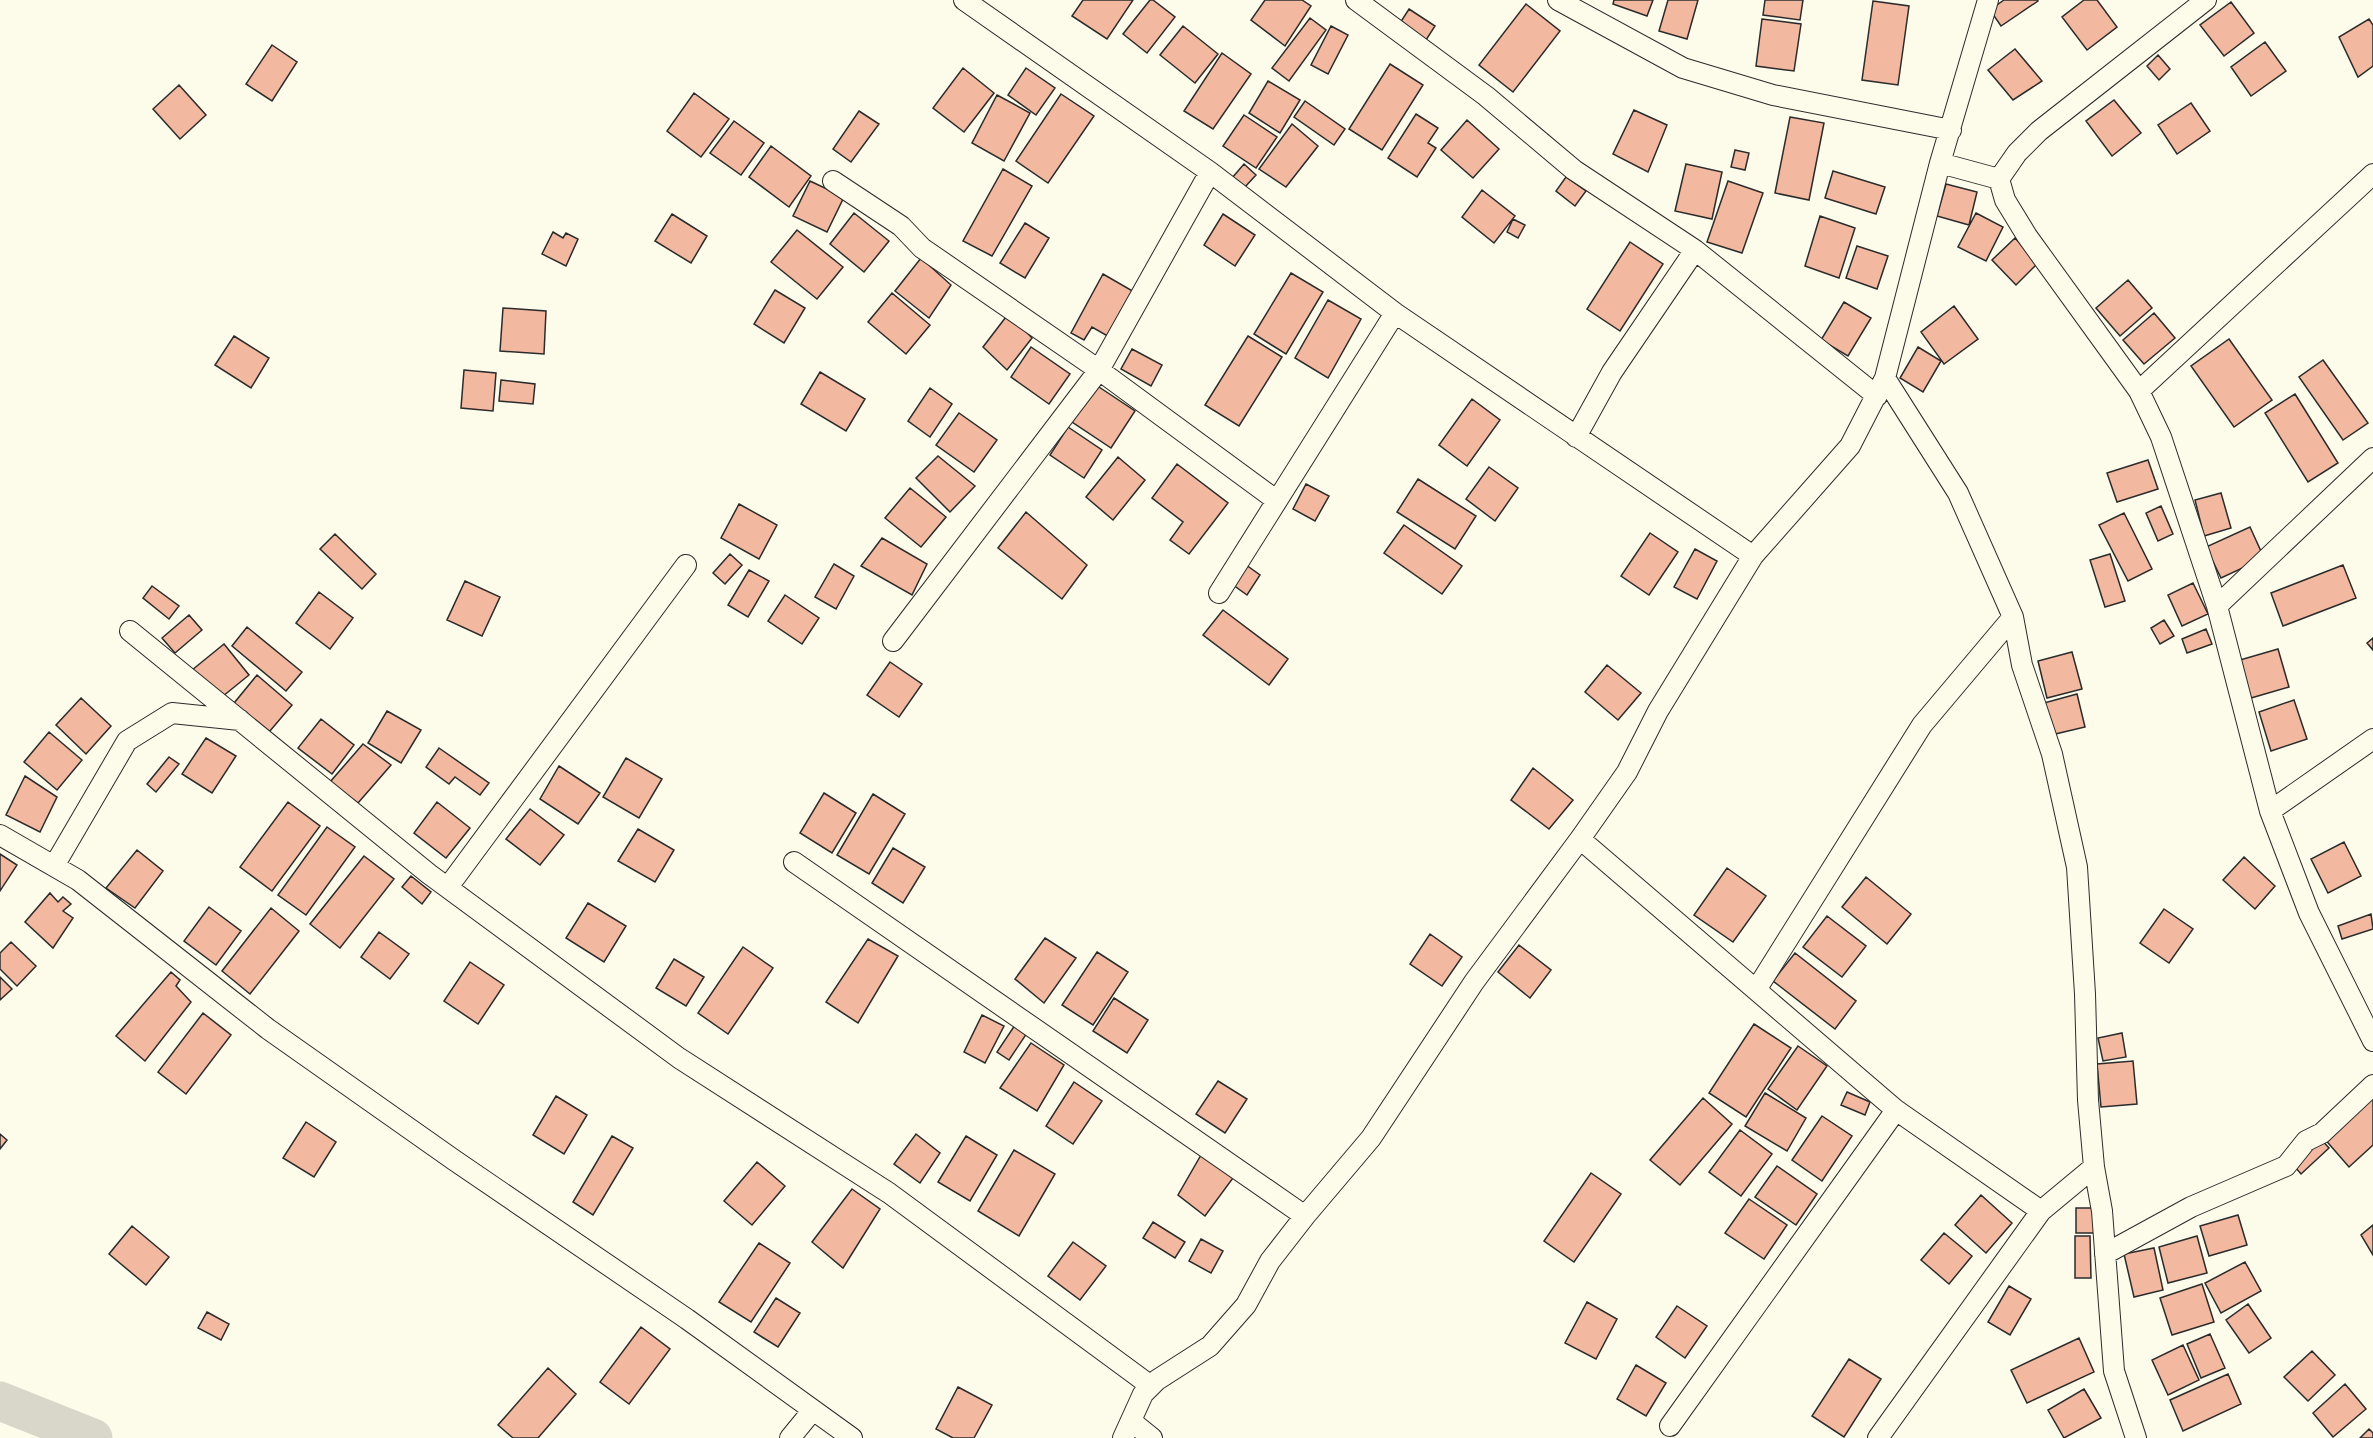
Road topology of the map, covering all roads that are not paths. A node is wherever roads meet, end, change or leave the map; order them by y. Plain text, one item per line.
1 (964, 0) edge
2 (1356, 0) edge
3 (1558, 0) edge
4 (1988, 0) edge
5 (2206, 0) edge
6 (1951, 130) junction
7 (1940, 164) junction
8 (1210, 172) junction
9 (2373, 174) edge
10 (1999, 179) junction
11 (833, 181) dead end
12 (1695, 250) junction
13 (1395, 313) junction
14 (1099, 370) junction
15 (1885, 378) junction
16 (2139, 391) junction
17 (1877, 396) junction
18 (1576, 437) junction
19 (2373, 458) edge
20 (1276, 500) junction
21 (1753, 556) junction
22 (686, 565) dead end
23 (1219, 593) dead end
24 (2217, 606) junction
25 (2013, 617) junction
26 (130, 631) dead end
27 (893, 642) dead end
28 (240, 720) junction
29 (2373, 739) edge
30 (2270, 811) junction
31 (0, 835) edge
32 (1580, 839) junction
33 (794, 862) dead end
34 (54, 866) junction
35 (448, 887) junction
36 (1756, 990) junction
37 (2373, 1041) edge
38 (2373, 1085) edge
39 (1896, 1110) junction
40 (2094, 1167) junction
41 (2041, 1211) junction
42 (1305, 1216) junction
43 (2105, 1254) junction
44 (1151, 1386) junction
45 (813, 1410) junction
46 (1670, 1426) dead end
47 (1127, 1429) edge
48 (790, 1438) edge
49 (852, 1438) edge
50 (1152, 1438) edge
51 (1878, 1438) edge
52 (2136, 1438) edge

1 - 8 street
2 - 12 street
3 - 6 street
4 - 6 street
5 - 10 street
6 - 7 street
7 - 10 street
7 - 15 street
8 - 13 street
8 - 14 street
9 - 16 street
10 - 16 street
11 - 14 street
12 - 17 street
12 - 18 street
13 - 18 street
13 - 20 street
14 - 20 street
14 - 27 street
15 - 17 street
15 - 25 street
16 - 24 street
17 - 21 street
18 - 21 street
19 - 24 street
20 - 23 street
21 - 32 street
22 - 35 street
24 - 30 street
25 - 36 street
25 - 40 street
26 - 28 street
28 - 34 street
28 - 35 street
29 - 30 street
30 - 37 street
31 - 34 street
32 - 36 street
32 - 42 street
33 - 42 street
34 - 45 street
35 - 44 street
36 - 39 street
38 - 43 street
39 - 41 street
39 - 46 street
40 - 41 street
40 - 43 street
41 - 51 street
42 - 44 street
43 - 52 street
44 - 47 street
45 - 48 street
45 - 49 street
47 - 50 street

